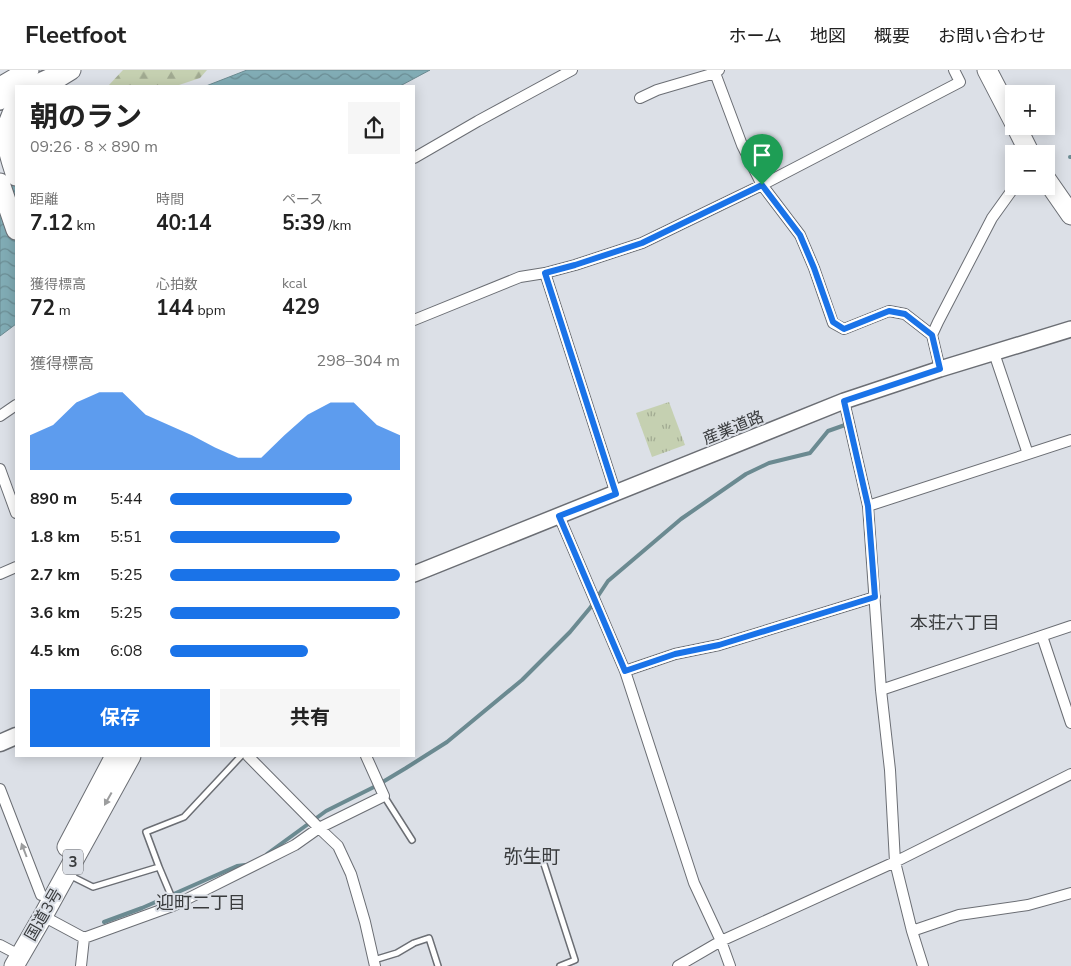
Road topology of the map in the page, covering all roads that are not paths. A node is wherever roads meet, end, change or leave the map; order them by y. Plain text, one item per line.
1 (29, 70) edge
2 (64, 70) edge
3 (71, 70) edge
4 (572, 70) edge
5 (954, 70) edge
6 (987, 70) edge
7 (717, 72) edge
8 (30, 85) edge
9 (47, 85) edge
10 (0, 87) edge
11 (15, 93) edge
12 (640, 98) dead end
13 (0, 102) edge
14 (1005, 105) edge
15 (15, 108) edge
16 (2, 137) edge
17 (415, 157) edge
18 (15, 173) edge
19 (0, 183) edge
20 (762, 185) junction
21 (1055, 191) edge
22 (1009, 195) edge
23 (1068, 206) edge
24 (15, 227) edge
25 (545, 273) junction
26 (415, 320) edge
27 (1071, 329) edge
28 (932, 335) junction
29 (994, 352) junction
30 (940, 369) junction
31 (844, 401) junction
32 (15, 406) edge
33 (0, 416) edge
34 (1071, 440) edge
35 (1028, 454) junction
36 (0, 469) edge
37 (616, 494) junction
38 (868, 506) junction
39 (15, 510) edge
40 (559, 516) junction
41 (15, 567) edge
42 (0, 574) edge
43 (415, 574) edge
44 (875, 597) junction
45 (1071, 626) edge
46 (1042, 636) junction
47 (625, 671) junction
48 (881, 690) junction
49 (1071, 723) edge
50 (15, 736) edge
51 (0, 743) edge
52 (114, 757) edge
53 (130, 757) edge
54 (240, 757) edge
55 (249, 757) edge
56 (366, 757) edge
57 (1071, 774) edge
58 (0, 789) edge
59 (383, 794) junction
60 (318, 828) junction
61 (412, 840) dead end
62 (543, 861) dead end
63 (895, 862) junction
64 (159, 867) junction
65 (66, 874) junction
66 (1071, 893) edge
67 (41, 895) junction
68 (175, 905) junction
69 (43, 916) junction
70 (912, 931) junction
71 (84, 938) junction
72 (720, 941) junction
73 (8, 956) edge
74 (375, 963) edge
75 (81, 966) edge
76 (438, 966) edge
77 (560, 966) edge
78 (678, 966) edge
79 (730, 966) edge
80 (923, 966) edge

1 - 10 highway
2 - 8 street
3 - 9 highway
4 - 17 street
5 - 20 street
6 - 14 highway
7 - 12 street
7 - 20 street
11 - 13 street
15 - 16 highway
16 - 18 highway
19 - 24 highway
20 - 25 street
20 - 28 street
21 - 23 highway
22 - 28 street
25 - 26 street
25 - 37 street
27 - 29 street, 産業道路
28 - 30 street
29 - 30 street, 産業道路
29 - 35 street
30 - 31 street, 産業道路
31 - 37 street, 産業道路
31 - 38 street
32 - 33 street
34 - 35 street
35 - 38 street
36 - 39 street
37 - 40 street, 産業道路
38 - 44 street
40 - 43 street, 産業道路
40 - 47 street
41 - 42 street
44 - 47 street
44 - 48 street
45 - 46 street
46 - 48 street
46 - 49 street
47 - 72 street
48 - 63 street
50 - 51 main road
52 - 67 highway, 国道3号 / 3
53 -> 65 highway, 国道3号 / 3
54 - 64 lane
55 - 60 street
56 - 59 street
57 - 63 street
67 -> 58 street
59 - 60 street
59 - 61 lane
60 - 68 street
60 - 74 street
62 - 77 lane
63 - 70 street
63 - 72 street
64 - 65 lane
64 - 68 lane
65 - 69 highway, 国道3号 / 3
66 - 70 street
67 - 73 highway, 国道3号 / 3
68 - 71 street
69 - 71 street
69 - 73 highway, 国道3号 / 3
70 - 80 street
71 - 75 street
72 - 78 street
72 - 79 street
74 - 76 lane

